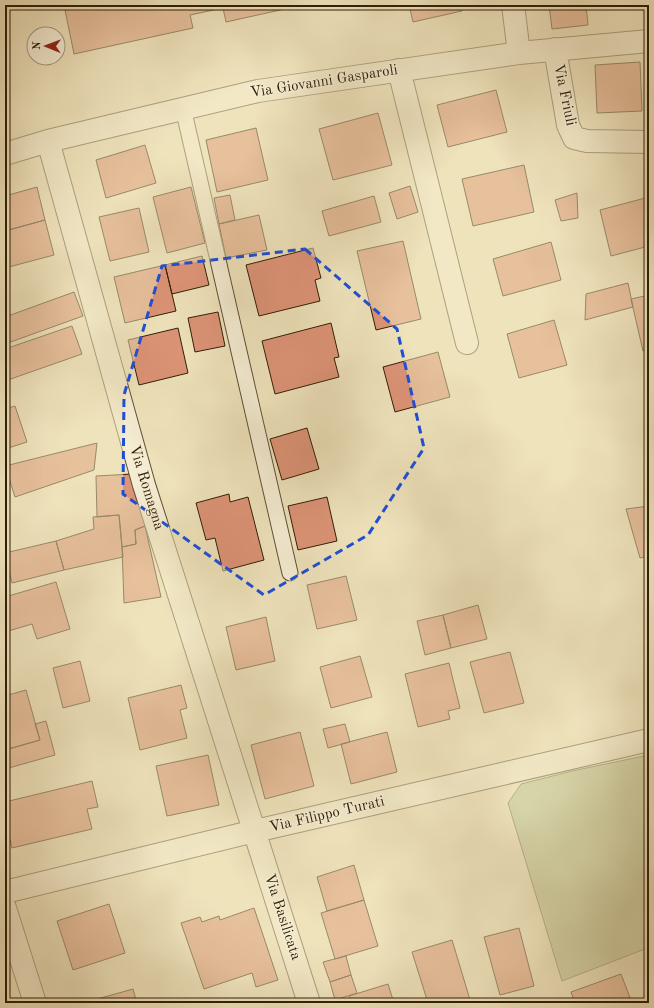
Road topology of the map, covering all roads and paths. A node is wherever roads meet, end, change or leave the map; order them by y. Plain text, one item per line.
1 (512, 5) edge
2 (649, 41) edge
3 (555, 49) junction
4 (519, 53) junction
5 (399, 70) junction
6 (183, 108) junction
7 (48, 141) junction
8 (649, 142) edge
9 (5, 154) edge
10 (467, 343) dead end
11 (290, 573) dead end
12 (649, 740) edge
13 (255, 831) junction
14 (5, 892) edge
15 (5, 908) edge
16 (35, 1003) edge
17 (309, 1003) edge

1 - 4 street
2 - 3 street, Via Giovanni Gasparoli
3 - 4 street, Via Giovanni Gasparoli
3 - 8 street, Via Friuli
4 - 5 street, Via Giovanni Gasparoli
5 - 6 street, Via Giovanni Gasparoli
5 - 10 street
6 - 7 street, Via Giovanni Gasparoli
6 - 11 lane
7 - 9 street, Via Giovanni Gasparoli
7 - 13 street, Via Romagna
12 - 13 street, Via Filippo Turati
13 - 14 street, Via Filippo Turati
13 - 17 street, Via Basilicata
15 - 16 street

